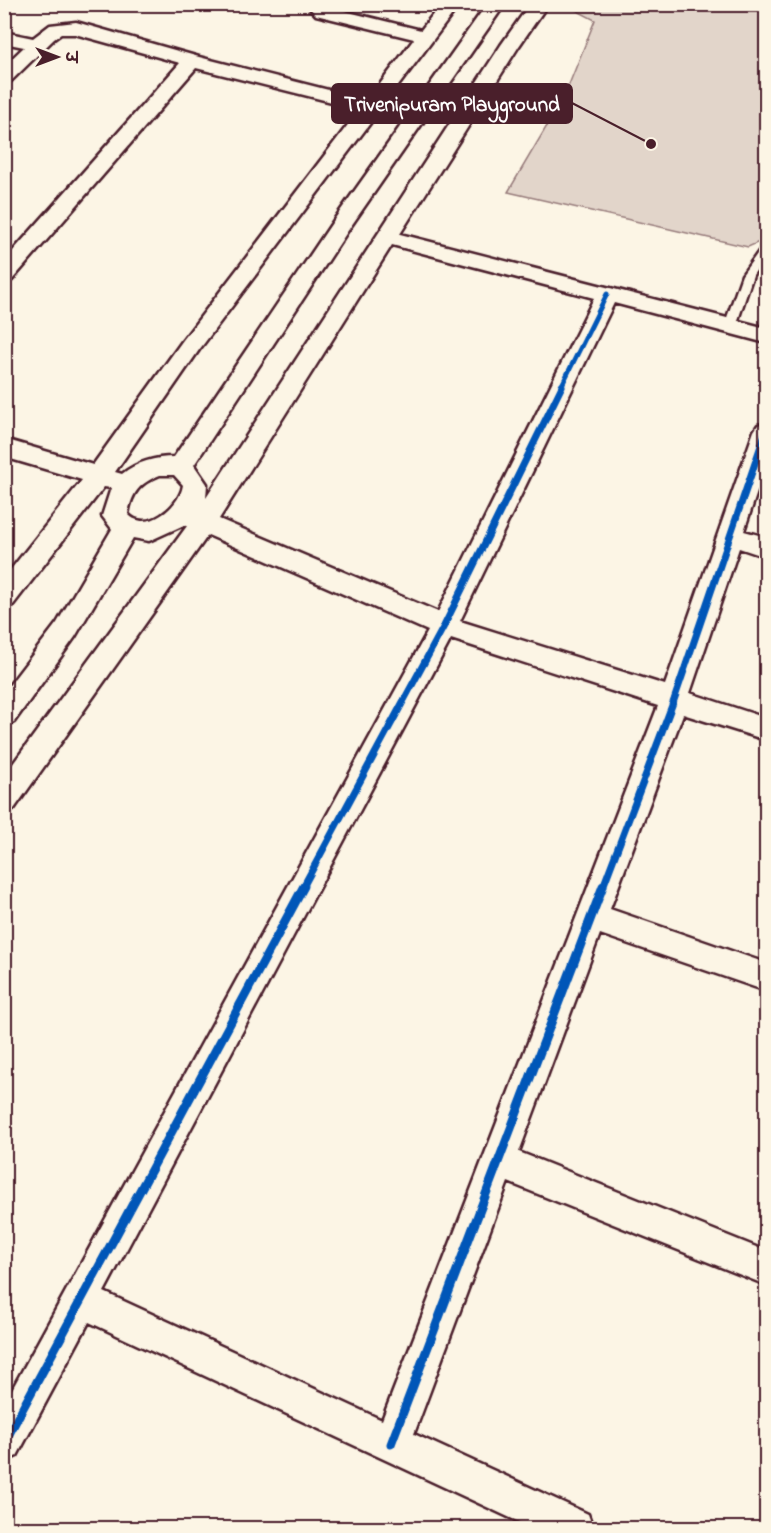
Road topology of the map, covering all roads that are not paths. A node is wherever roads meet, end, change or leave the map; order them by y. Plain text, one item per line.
1 (315, 4) edge
2 (451, 4) edge
3 (496, 4) edge
4 (539, 4) edge
5 (427, 37) junction
6 (4, 38) edge
7 (38, 45) junction
8 (192, 61) junction
9 (4, 77) edge
10 (374, 107) junction
11 (387, 237) junction
12 (766, 250) edge
13 (4, 275) edge
14 (607, 294) junction
15 (730, 326) junction
16 (766, 335) edge
17 (766, 431) edge
18 (4, 448) edge
19 (181, 466) junction
20 (99, 476) junction
21 (124, 484) junction
22 (192, 518) junction
23 (126, 528) junction
24 (730, 536) junction
25 (766, 546) edge
26 (4, 598) edge
27 (444, 626) junction
28 (674, 700) junction
29 (4, 714) edge
30 (766, 729) edge
31 (4, 800) edge
32 (592, 917) junction
33 (766, 977) edge
34 (498, 1161) junction
35 (766, 1268) edge
36 (81, 1300) junction
37 (4, 1443) edge
38 (390, 1444) junction
39 (574, 1528) edge

1 - 5 street
2 - 5 street
3 - 19 street
4 - 11 street
5 - 10 street
6 - 7 street
7 - 8 street
7 - 9 street
8 - 10 street
8 - 13 street
10 - 20 street
11 - 14 street
11 - 22 street
12 - 15 lane
14 - 15 street
14 - 27 street
15 - 16 street
17 - 24 street
18 - 20 street
19 - 21 street
19 - 22 street
20 - 21 street
20 - 26 street
21 - 23 street
22 - 23 street
22 - 27 street
22 - 31 street
23 - 29 street
24 - 25 street
24 - 28 street
27 - 28 street
27 - 36 street
28 - 30 street
28 - 32 street
32 - 33 street
32 - 34 street
34 - 35 street
34 - 38 street
36 - 37 street
36 - 38 street
38 - 39 street

